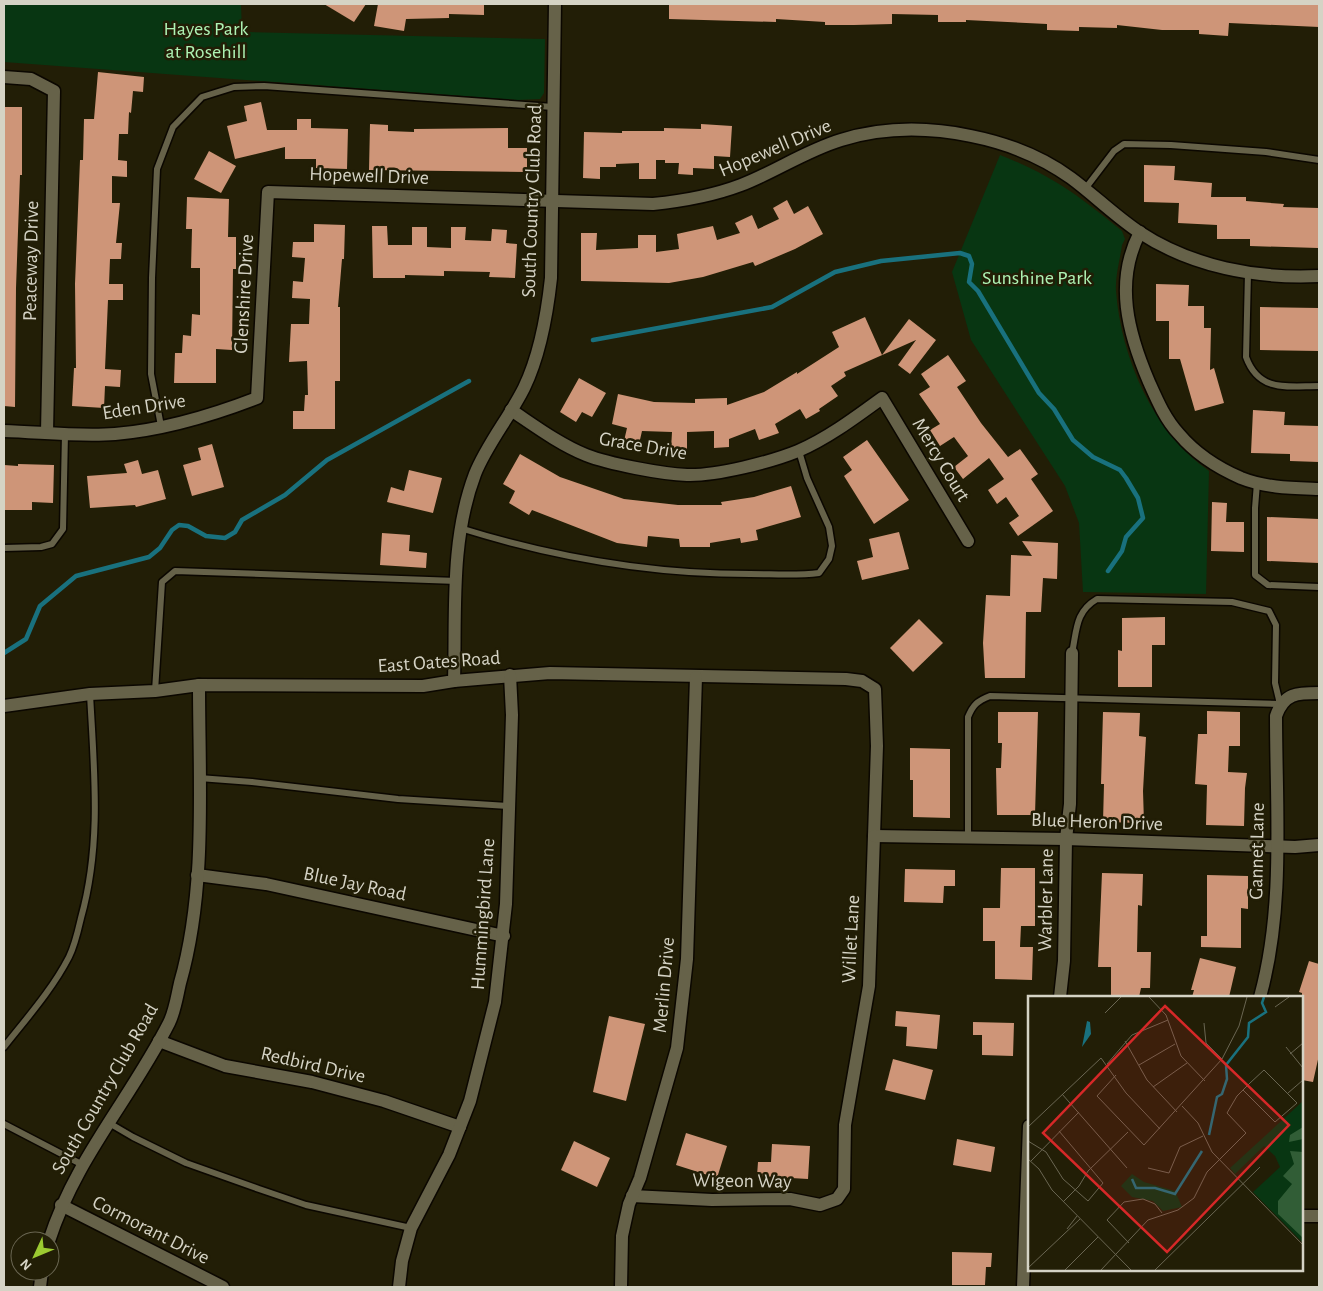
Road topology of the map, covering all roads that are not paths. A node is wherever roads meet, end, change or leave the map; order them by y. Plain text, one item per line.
1 (556, 4) edge
2 (4, 77) edge
3 (553, 107) junction
4 (1319, 160) edge
5 (1085, 189) junction
6 (268, 192) joint
7 (552, 200) junction
8 (1140, 232) junction
9 (1248, 273) junction
10 (1319, 276) edge
11 (1319, 386) edge
12 (257, 398) joint
13 (882, 398) joint
14 (511, 410) junction
15 (161, 426) junction
16 (4, 431) edge
17 (46, 432) junction
18 (65, 433) junction
19 (799, 451) junction
20 (1258, 483) junction
21 (1319, 489) edge
22 (460, 528) junction
23 (968, 541) dead end
24 (4, 548) edge
25 (457, 581) junction
26 (1319, 586) edge
27 (1072, 653) joint
28 (510, 675) junction
29 (696, 677) junction
30 (454, 681) junction
31 (199, 685) junction
32 (875, 689) joint
33 (155, 691) junction
34 (1319, 693) edge
35 (90, 694) junction
36 (1071, 698) junction
37 (1280, 704) junction
38 (4, 706) edge
39 (199, 778) junction
40 (508, 806) junction
41 (874, 836) junction
42 (968, 838) junction
43 (1066, 839) junction
44 (1319, 845) edge
45 (1277, 846) junction
46 (197, 876) junction
47 (504, 936) junction
48 (1060, 996) edge
49 (1260, 996) edge
50 (158, 1041) junction
51 (4, 1047) edge
52 (109, 1123) junction
53 (4, 1124) edge
54 (460, 1127) junction
55 (82, 1164) junction
56 (1028, 1167) edge
57 (844, 1189) joint
58 (632, 1196) junction
59 (61, 1206) junction
60 (1027, 1208) edge
61 (1303, 1216) edge
62 (1319, 1216) edge
63 (411, 1228) junction
64 (52, 1231) edge
65 (224, 1287) edge
66 (399, 1287) edge
67 (621, 1287) edge
68 (1023, 1287) edge

1 - 3 street, South Country Club Road
2 - 17 street, Peaceway Drive
3 - 7 street, South Country Club Road
3 - 15 lane
4 - 5 lane
5 - 7 street, Hopewell Drive
5 - 8 street, Hopewell Drive
6 - 7 street, Hopewell Drive
6 - 12 street, Glenshire Drive
7 - 14 street, South Country Club Road
8 - 9 street, Hopewell Drive
8 - 20 street
9 - 10 street, Hopewell Drive
9 - 11 lane
12 - 15 street, Eden Drive
13 - 19 street, Grace Drive
13 - 23 street, Mercy Court
14 - 19 street, Grace Drive
14 - 22 street, South Country Club Road
15 - 18 street, Eden Drive
16 - 17 street, Eden Drive
17 - 18 street, Eden Drive
18 - 24 lane
19 - 22 lane
20 - 21 street
20 - 26 lane
22 - 25 street, South Country Club Road
25 - 30 street, South Country Club Road
25 - 33 lane
27 - 36 street, Warbler Lane
27 - 37 lane
28 - 29 street, East Oates Road
28 - 30 street, East Oates Road
28 - 40 street, Hummingbird Lane
29 - 32 street, East Oates Road
29 - 58 street, Merlin Drive
30 - 31 street, East Oates Road
31 - 33 street, East Oates Road
31 - 39 street, South Country Club Road
32 - 41 street, Willet Lane
33 - 35 street, East Oates Road
34 - 37 street
35 - 38 street, East Oates Road
35 - 51 lane
36 - 37 lane
36 - 42 lane
36 - 43 street, Warbler Lane
37 - 45 street, Gannet Lane
39 - 40 lane
39 - 46 street, South Country Club Road
40 - 47 street, Hummingbird Lane
41 - 42 street, Blue Heron Drive
41 - 57 street, Willet Lane
42 - 43 street, Blue Heron Drive
43 - 45 street, Blue Heron Drive
43 - 48 street, Warbler Lane
44 - 45 street, Blue Heron Drive
45 - 49 street, Gannet Lane
46 - 47 street, Blue Jay Road
46 - 50 street, South Country Club Road
47 - 54 street, Hummingbird Lane
50 - 52 street, South Country Club Road
50 - 54 street, Redbird Drive
52 - 55 street, South Country Club Road
52 - 63 lane
53 - 55 lane
54 - 63 street, Hummingbird Lane
55 - 59 street, South Country Club Road
56 - 60 street
57 - 58 street, Wigeon Way
58 - 67 street, Merlin Drive
59 - 64 street, South Country Club Road
59 - 65 street, Cormorant Drive
60 - 68 street
61 - 62 street
63 - 66 street, Hummingbird Lane

